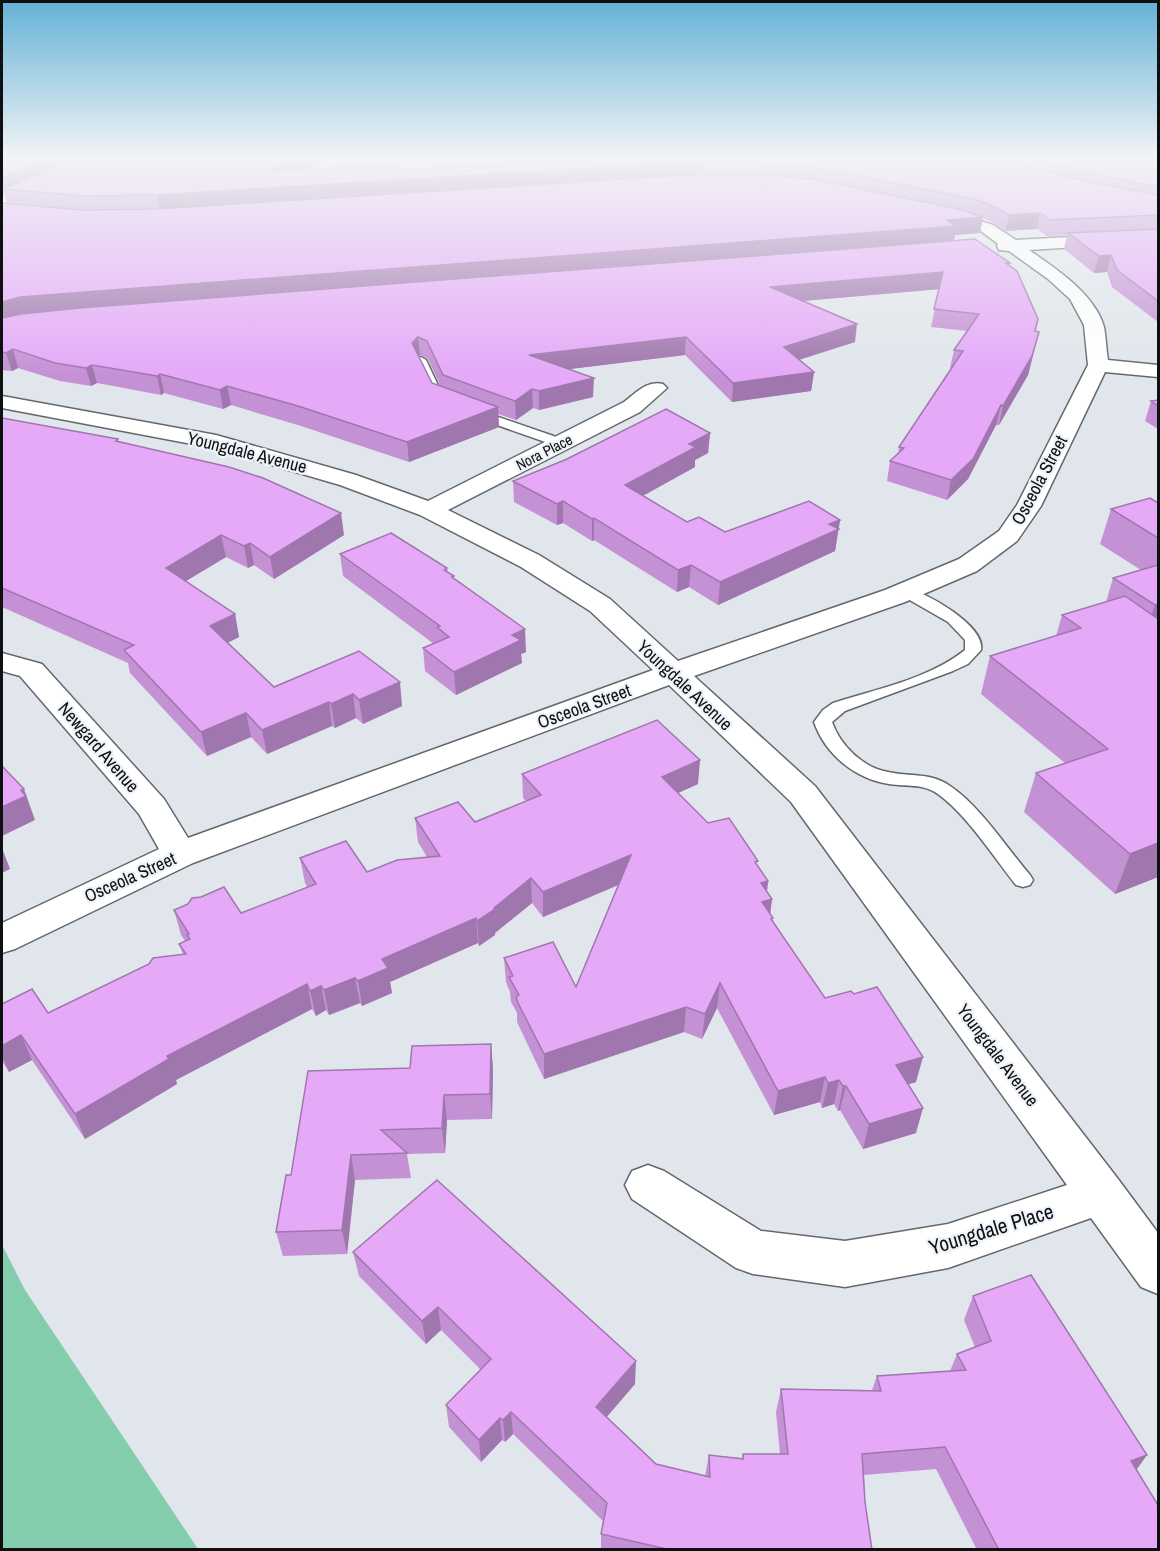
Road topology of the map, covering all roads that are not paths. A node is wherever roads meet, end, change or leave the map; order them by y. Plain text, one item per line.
1 (989, 230) edge
2 (1158, 237) edge
3 (1000, 246) junction
4 (421, 360) edge
5 (1098, 365) junction
6 (1158, 371) edge
7 (656, 388) dead end
8 (2, 402) edge
9 (561, 443) junction
10 (429, 510) junction
11 (906, 592) junction
12 (2, 662) edge
13 (672, 674) junction
14 (180, 854) junction
15 (1023, 880) dead end
16 (2, 939) edge
17 (648, 1185) dead end
18 (1102, 1194) junction
19 (1158, 1271) edge

1 - 3 street
2 - 3 street
3 - 5 street
4 - 9 lane
5 - 6 street
5 - 11 street, Osceola Street
7 - 9 street, Nora Place
8 - 10 street, Youngdale Avenue
9 - 10 street, Nora Place
10 - 13 street, Youngdale Avenue
11 - 13 street, Osceola Street
11 - 15 lane
12 - 14 street, Newgard Avenue
13 - 14 street, Osceola Street
13 - 18 street, Youngdale Avenue
14 - 16 street, Osceola Street
17 - 18 street, Youngdale Place
18 - 19 street, Youngdale Avenue

